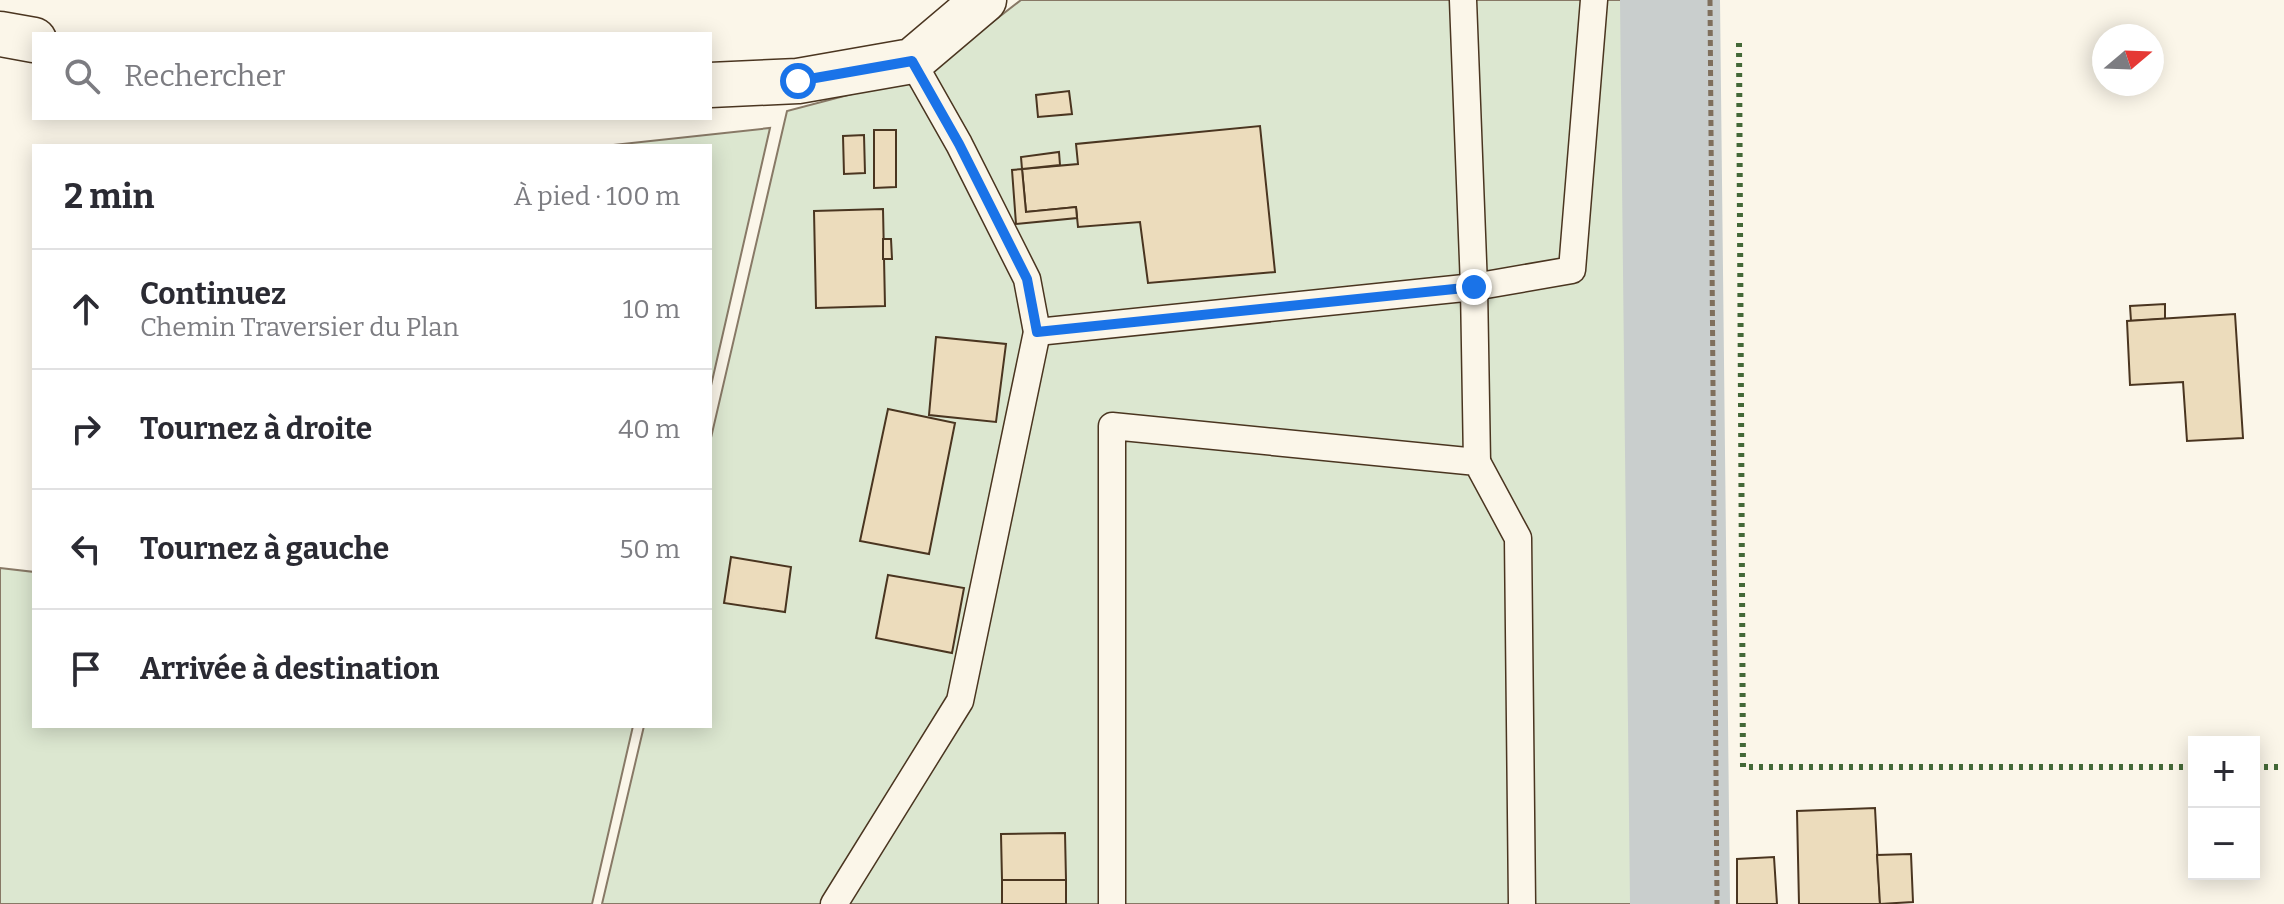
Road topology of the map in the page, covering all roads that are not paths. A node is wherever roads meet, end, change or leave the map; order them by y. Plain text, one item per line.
1 (984, 0) edge
2 (1463, 0) edge
3 (1594, 0) edge
4 (0, 34) edge
5 (32, 40) edge
6 (912, 61) junction
7 (712, 85) edge
8 (1474, 287) junction
9 (1037, 332) junction
10 (1477, 462) junction
11 (834, 904) edge
12 (1112, 904) edge
13 (1522, 904) edge

1 - 6 street
2 - 8 lane
3 - 8 lane
4 - 5 street
6 - 7 street
6 - 9 lane
8 - 9 lane
8 - 10 lane
9 - 11 lane
10 - 12 lane
10 - 13 lane

